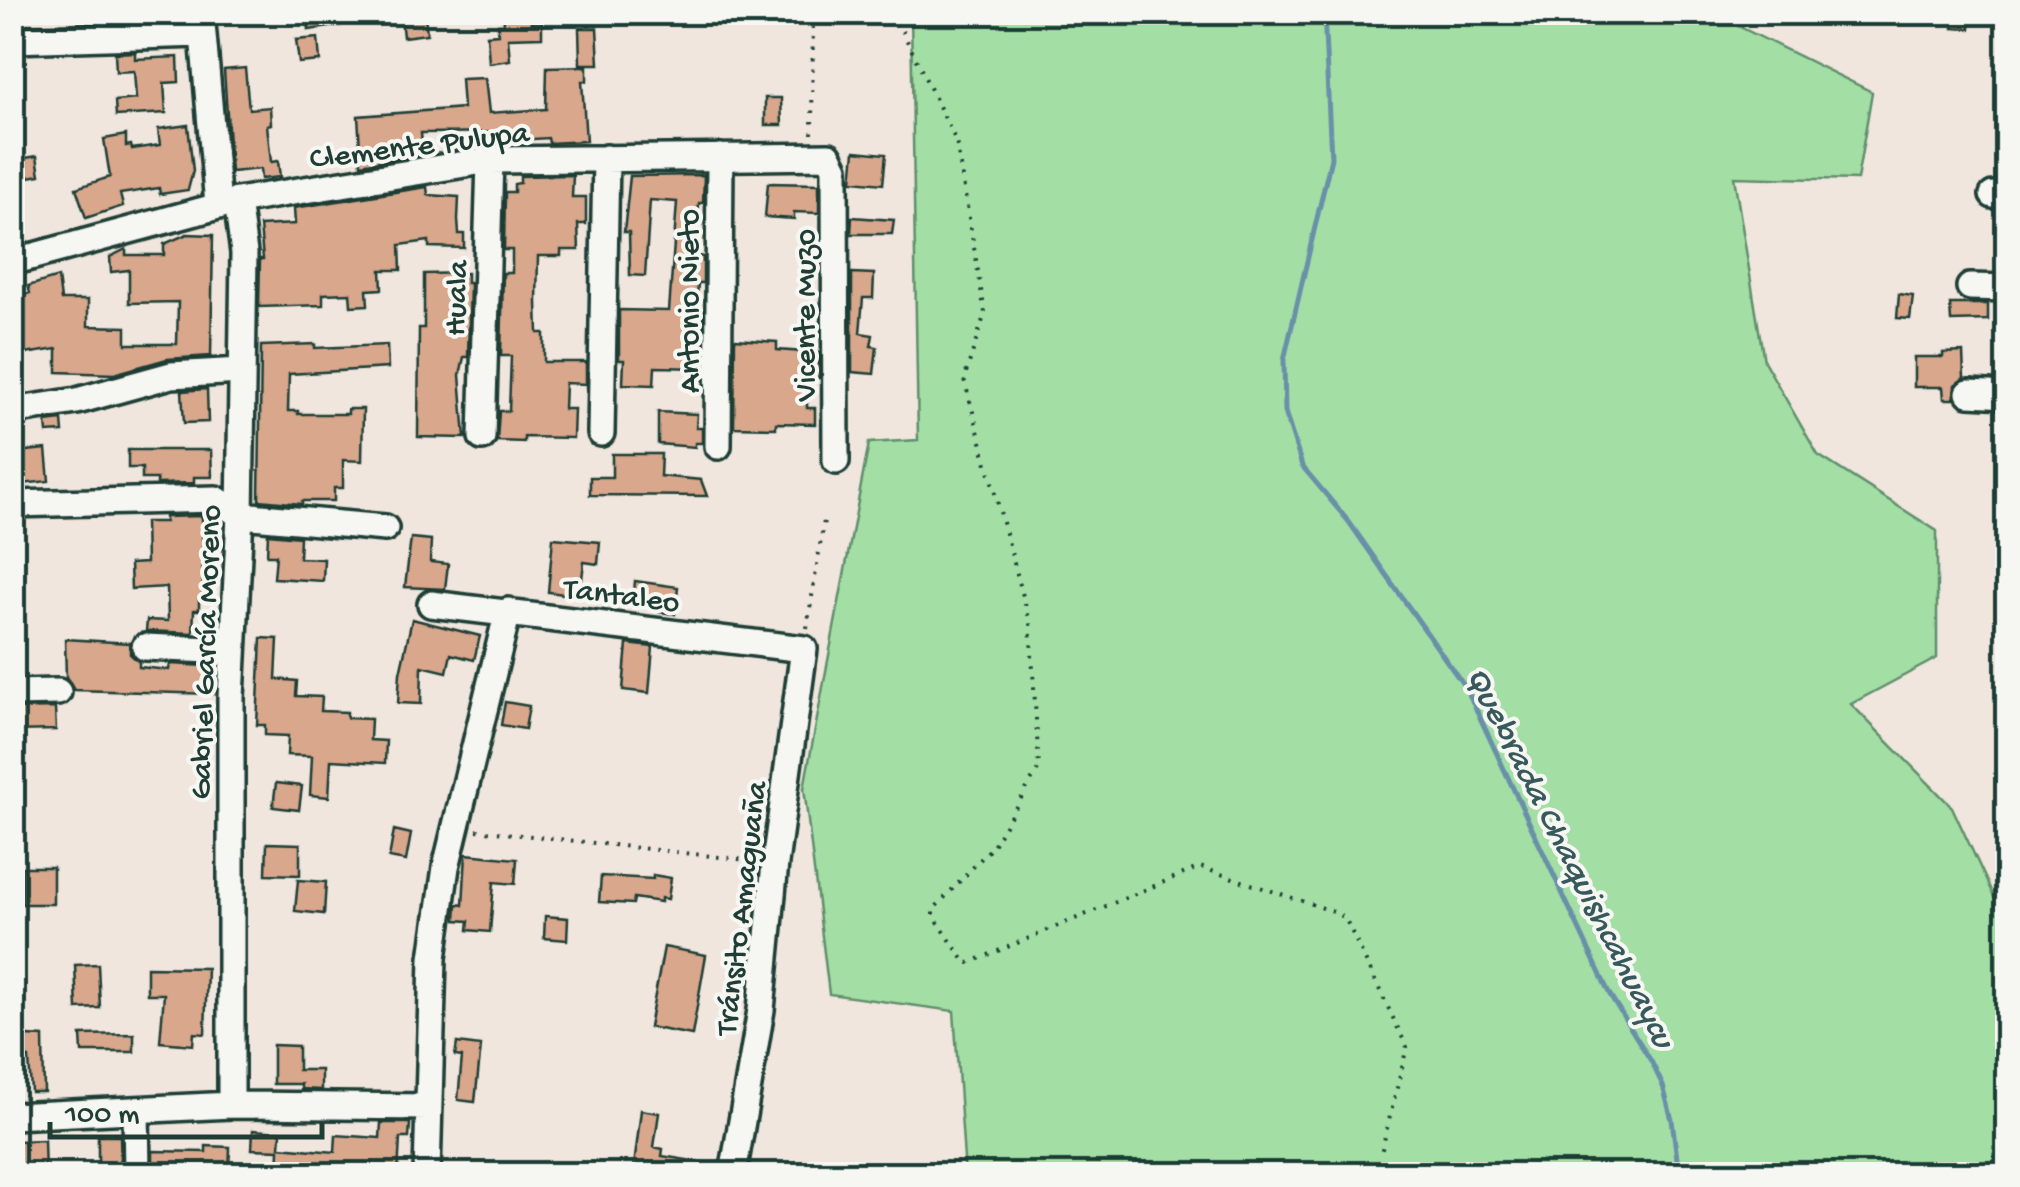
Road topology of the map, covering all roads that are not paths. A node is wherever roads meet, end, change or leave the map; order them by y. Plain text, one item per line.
1 (201, 24) edge
2 (12, 40) edge
3 (720, 157) junction
4 (606, 158) junction
5 (490, 160) junction
6 (835, 168) joint
7 (228, 203) junction
8 (12, 262) edge
9 (1970, 286) dead end
10 (2008, 288) edge
11 (240, 371) junction
12 (1969, 393) dead end
13 (2008, 395) edge
14 (12, 410) edge
15 (601, 433) dead end
16 (482, 437) dead end
17 (718, 446) dead end
18 (836, 461) dead end
19 (12, 504) edge
20 (240, 515) junction
21 (385, 528) dead end
22 (431, 604) dead end
23 (508, 611) junction
24 (145, 647) dead end
25 (804, 649) joint
26 (233, 651) junction
27 (58, 692) dead end
28 (12, 693) edge
29 (231, 1105) junction
30 (428, 1107) junction
31 (136, 1110) junction
32 (12, 1116) edge
33 (137, 1174) edge
34 (428, 1174) edge
35 (734, 1174) edge

1 - 2 street
1 - 7 street, Gabriel García Moreno
3 - 4 street, Clemente Pulupa
3 - 6 street, Clemente Pulupa
3 - 17 street, Antonio Nieto
4 - 5 street, Clemente Pulupa
4 - 15 street
5 - 7 street, Clemente Pulupa
5 - 16 street, Huala
6 - 18 street, Vicente Muzo
7 - 8 street, Clemente Pulupa
7 - 11 street, Gabriel García Moreno
9 - 10 street
11 - 14 street
11 - 20 street, Gabriel García Moreno
12 - 13 street
19 - 20 street
20 - 21 street
20 - 26 street, Gabriel García Moreno
22 - 23 street, Tantaleo
23 - 25 street, Tantaleo
23 - 30 street
24 - 26 street
25 - 35 street, Tránsito Amaguaña
26 - 29 street, Gabriel García Moreno
27 - 28 street
29 - 30 street
29 - 31 street
30 - 34 street
31 - 32 street
31 - 33 street

